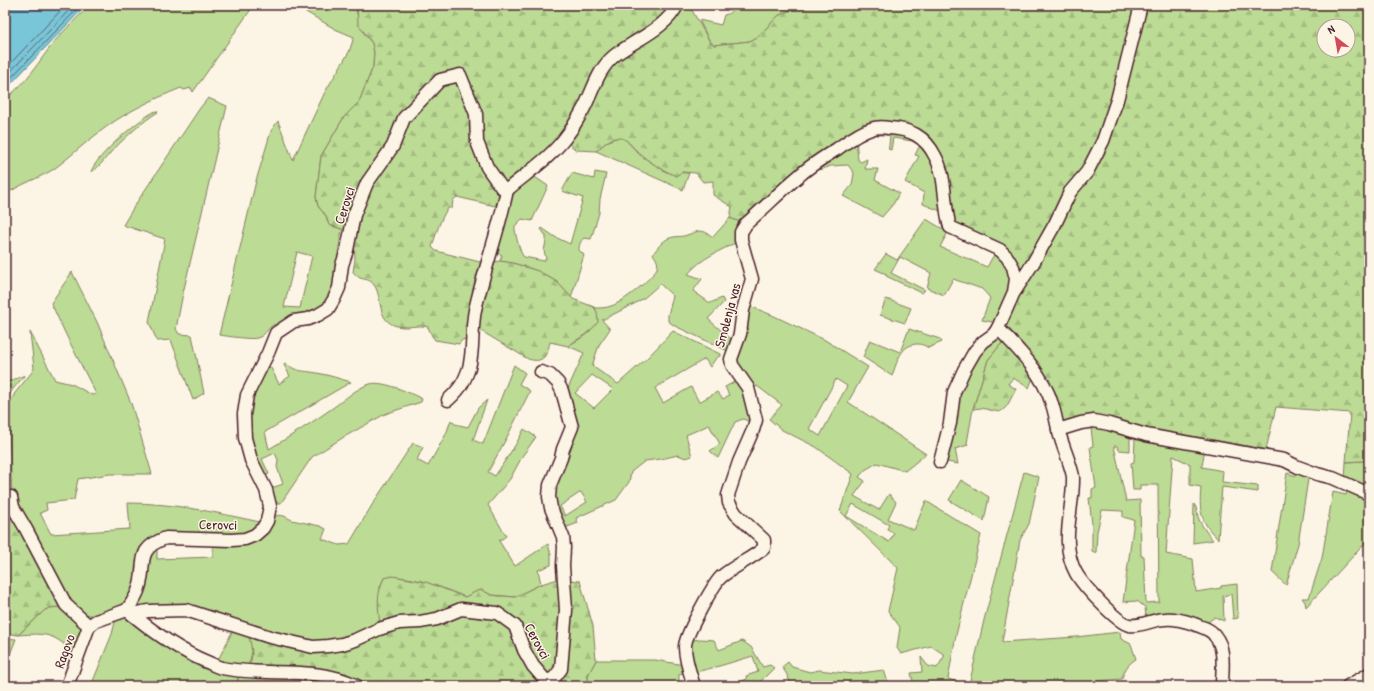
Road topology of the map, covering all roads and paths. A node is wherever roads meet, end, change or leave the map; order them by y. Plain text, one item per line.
1 (677, 5) edge
2 (1142, 5) edge
3 (507, 190) junction
4 (1014, 292) junction
5 (998, 328) junction
6 (541, 372) dead end
7 (448, 400) dead end
8 (1058, 430) junction
9 (940, 462) dead end
10 (1369, 494) edge
11 (9, 502) edge
12 (129, 612) junction
13 (89, 626) junction
14 (1369, 674) edge
15 (67, 686) edge
16 (356, 686) edge
17 (694, 686) edge
18 (1222, 686) edge
19 (1348, 686) edge

1 - 3 street
2 - 4 street
3 - 7 street
3 - 12 street, Cerovci
4 - 5 street, Smolenja vas
4 - 17 street, Smolenja vas
5 - 8 street
5 - 9 street
6 - 12 street, Cerovci
8 - 10 street
8 - 18 street
11 - 13 street
12 - 13 street
12 - 16 street
13 - 15 street, Ragovo
14 - 19 street

